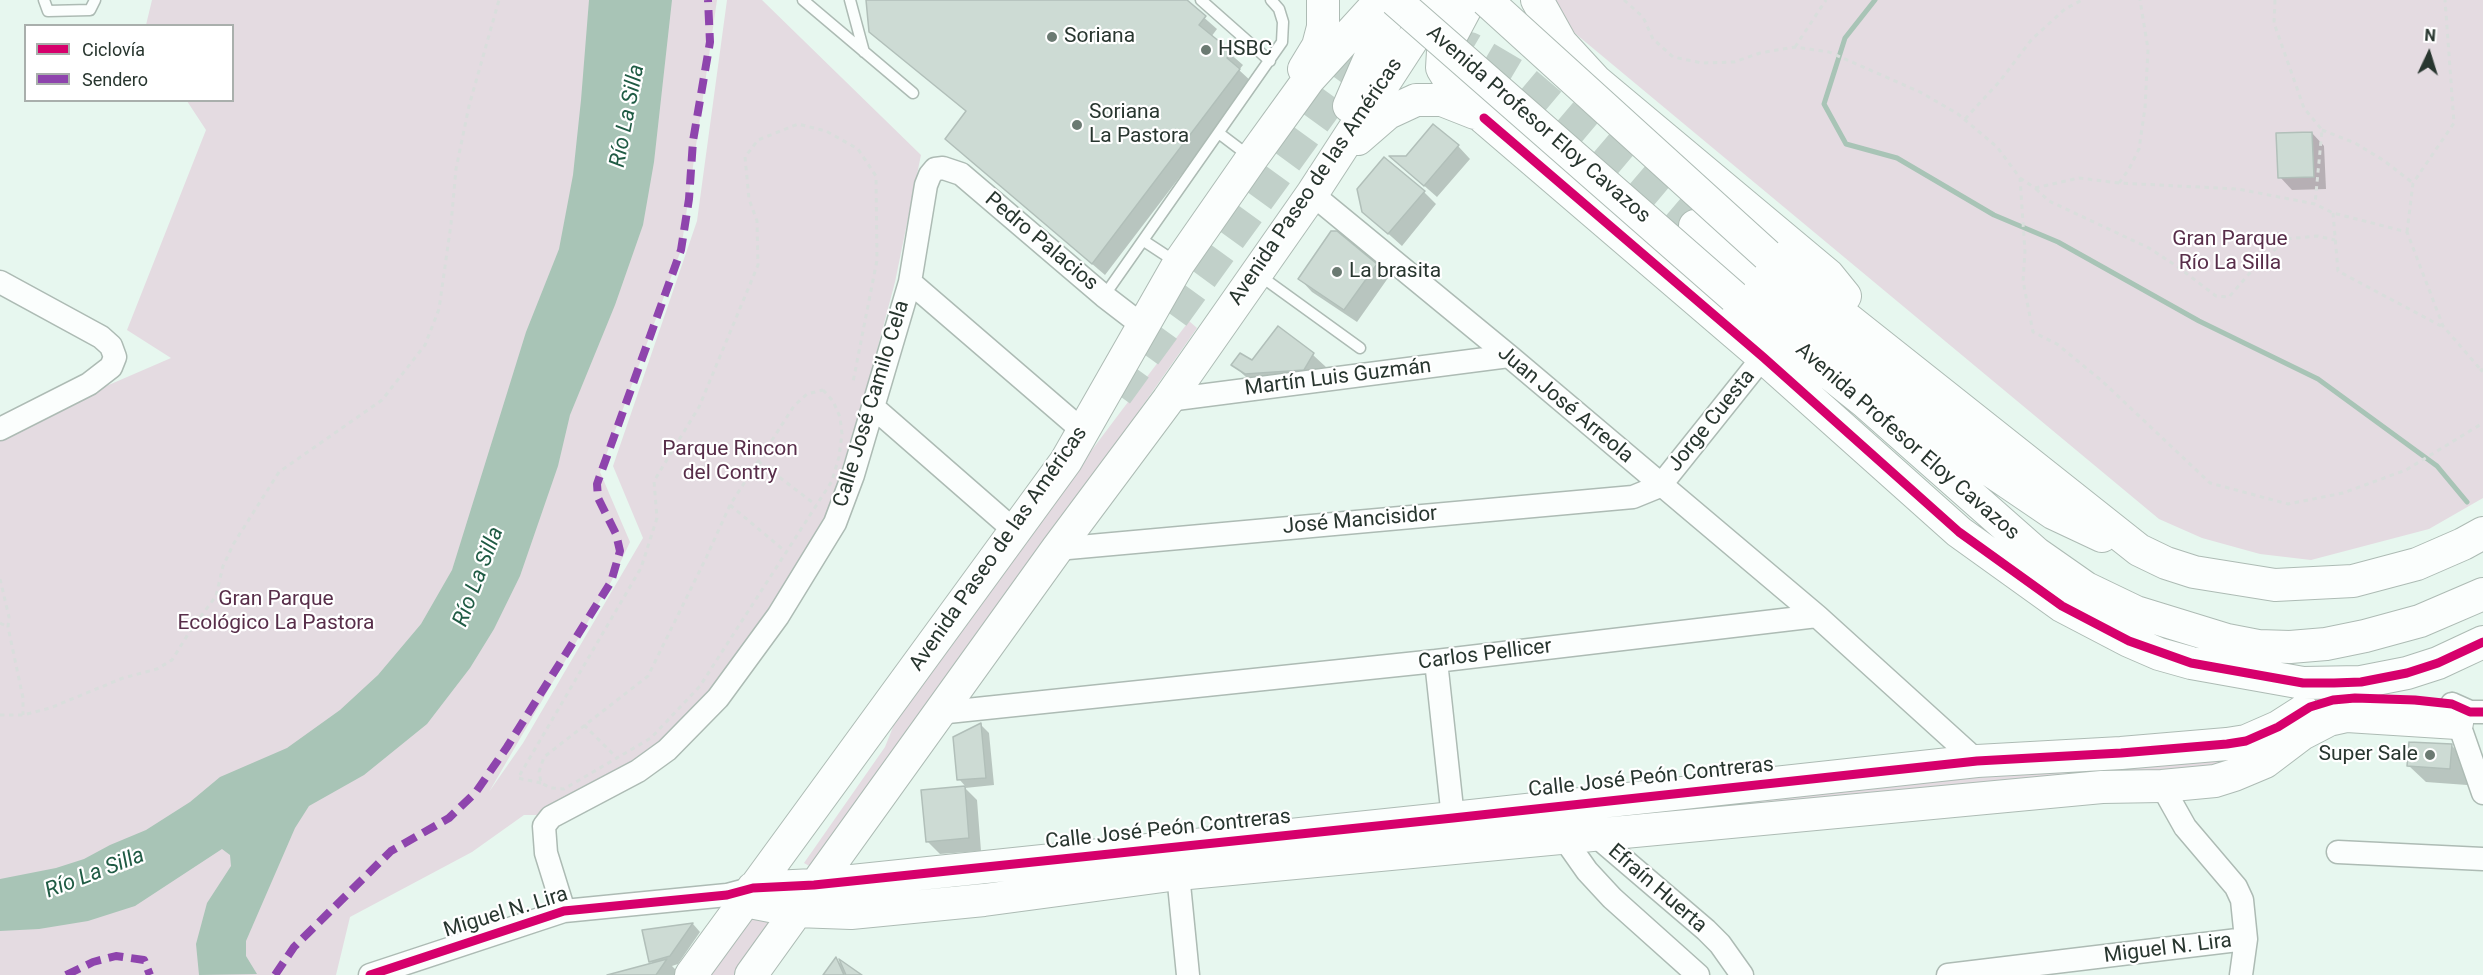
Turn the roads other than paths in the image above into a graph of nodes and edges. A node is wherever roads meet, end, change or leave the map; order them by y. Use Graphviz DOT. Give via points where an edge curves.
graph roads {
  1 [pos="44,0"];
  2 [pos="95,0"];
  3 [pos="803,0"];
  4 [pos="850,0"];
  5 [pos="1201,0"];
  6 [pos="1271,0"];
  7 [pos="1323,0"];
  8 [pos="1425,8"];
  9 [pos="1544,13"];
  10 [pos="864,53"];
  11 [pos="1270,61"];
  12 [pos="1309,79"];
  13 [pos="913,93"];
  14 [pos="1365,97"];
  15 [pos="1484,118"];
  16 [pos="1220,134"];
  17 [pos="1259,148"];
  18 [pos="935,170"];
  19 [pos="1318,184"];
  20 [pos="1695,226"];
  21 [pos="1144,241"];
  22 [pos="1179,263"];
  23 [pos="1254,276"];
  24 [pos="0,282"];
  25 [pos="910,282"];
  26 [pos="1104,296"];
  27 [pos="1143,326"];
  28 [pos="1360,348"];
  29 [pos="1889,350"];
  30 [pos="1509,356"];
  31 [pos="1763,357"];
  32 [pos="1168,400"];
  33 [pos="1865,402"];
  34 [pos="873,407"];
  35 [pos="0,429"];
  36 [pos="1083,431"];
  37 [pos="1660,486"];
  38 [pos="1015,531"];
  39 [pos="1959,532"];
  40 [pos="2483,533"];
  41 [pos="1057,549"];
  42 [pos="2139,550"];
  43 [pos="2483,594"];
  44 [pos="1817,616"];
  45 [pos="2483,642"];
  46 [pos="1436,661"];
  47 [pos="2265,676"];
  48 [pos="2411,686"];
  49 [pos="938,713"];
  50 [pos="2466,713"];
  51 [pos="2278,727"];
  52 [pos="2226,744"];
  53 [pos="1977,761"];
  54 [pos="2234,776"];
  55 [pos="2162,786"];
  56 [pos="2483,793"];
  57 [pos="1557,806"];
  58 [pos="1452,818"];
  59 [pos="1593,836"];
  60 [pos="1562,839"];
  61 [pos="2337,852"];
  62 [pos="2483,859"];
  63 [pos="1178,874"];
  64 [pos="814,885"];
  65 [pos="742,894"];
  66 [pos="564,911"];
  67 [pos="796,911"];
  68 [pos="2246,939"];
  69 [pos="370,975"];
  70 [pos="690,975"];
  71 [pos="750,975"];
  72 [pos="1188,975"];
  73 [pos="1698,975"];
  74 [pos="1742,975"];
  75 [pos="1948,975"];
  76 [pos="2241,975"];
  1 -- 2 [label="lane" via="48,11 90,10"];
  3 -- 10 [label="lane"];
  4 -- 10 [label="lane"];
  5 -- 11 [label="lane"];
  6 -- 11 [label="lane" via="1283,22 1282,42"];
  7 -- 17 [label="main road" via="1318,46"];
  8 -- 9 [label="main road" via="1484,6 1532,15"];
  8 -- 12 [label="main road, Avenida Paseo de las Américas"];
  8 -- 14 [label="main road, Avenida Paseo de las Américas"];
  8 -- 15 [label="main road" via="1443,51 1442,68"];
  8 -- 29 [label="main road, bridge" via="1767,255"];
  8 -- 33 [label="main road, Avenida Profesor Eloy Cavazos, bridge" via="1734,297"];
  9 -- 29 [label="main road" via="1561,44 1596,81 1828,275"];
  10 -- 13 [label="lane"];
  11 -- 16 [label="lane"];
  12 -- 14 [label="main road" via="1325,68 1339,70"];
  12 -- 17 [label="main road, Avenida Paseo de las Américas"];
  14 -- 19 [label="main road, Avenida Paseo de las Américas"];
  14 -- 23 [label="main road" via="1270,225 1253,261 1250,274"];
  15 -- 19 [label="main road" via="1442,100 1416,100 1377,121"];
  15 -- 31 [label="main road"];
  16 -- 17 [label="lane"];
  16 -- 21 [label="lane"];
  17 -- 22 [label="main road, Avenida Paseo de las Américas"];
  18 -- 25 [label="street, Calle José Camilo Cela" via="926,185"];
  18 -- 26 [label="street, Pedro Palacios" via="943,168 961,174"];
  19 -- 23 [label="main road, Avenida Paseo de las Américas"];
  19 -- 30 [label="street, Juan José Arreola"];
  20 -- 42 [label="main road" via="1975,460 2053,513"];
  21 -- 22 [label="lane"];
  21 -- 26 [label="lane"];
  22 -- 27 [label="main road, Avenida Paseo de las Américas"];
  23 -- 28 [label="lane"];
  23 -- 32 [label="main road, Avenida Paseo de las Américas"];
  24 -- 35 [label="street" via="101,337 111,346 115,357 111,367 89,384"];
  25 -- 34 [label="street, Calle José Camilo Cela"];
  25 -- 36 [label="street"];
  26 -- 27 [label="street, Pedro Palacios"];
  27 -- 36 [label="main road, Avenida Paseo de las Américas"];
  29 -- 42 [label="main road"];
  30 -- 32 [label="street, Martín Luis Guzmán"];
  30 -- 37 [label="street, Juan José Arreola"];
  31 -- 37 [label="street, Jorge Cuesta"];
  31 -- 39 [label="main road"];
  32 -- 41 [label="main road, Avenida Paseo de las Américas"];
  33 -- 39 [label="main road" via="1950,513"];
  33 -- 43 [label="main road, Avenida Profesor Eloy Cavazos" via="2036,553 2086,588 2136,612 2192,630 2258,646 2326,644 2420,621"];
  34 -- 38 [label="street"];
  34 -- 66 [label="street, Calle José Camilo Cela" via="835,523 778,616 718,698 667,750 638,771 551,818 544,826 546,853"];
  36 -- 38 [label="main road, Avenida Paseo de las Américas"];
  37 -- 41 [label="street, José Mancisidor" via="1633,497"];
  37 -- 44 [label="street, Juan José Arreola"];
  38 -- 65 [label="main road, Avenida Paseo de las Américas"];
  39 -- 47 [label="main road" via="2062,606 2129,641 2191,663"];
  40 -- 42 [label="main road" via="2388,573 2314,585 2275,585 2194,572"];
  41 -- 49 [label="main road, Avenida Paseo de las Américas"];
  44 -- 46 [label="street, Carlos Pellicer"];
  44 -- 53 [label="street"];
  45 -- 48 [label="main road" via="2438,663"];
  46 -- 49 [label="street, Carlos Pellicer"];
  46 -- 58 [label="street"];
  47 -- 48 [label="main road" via="2303,683"];
  47 -- 51 [label="main road" via="2282,700 2283,716"];
  48 -- 50 [label="main road, Calle José Peón Contreras"];
  48 -- 51 [label="main road, Calle José Peón Contreras" via="2310,707"];
  49 -- 64 [label="main road, Avenida Paseo de las Américas"];
  50 -- 54 [label="main road" via="2347,716 2329,720 2302,734 2265,762"];
  50 -- 56 [label="street"];
  51 -- 52 [label="main road, Calle José Peón Contreras" via="2247,741"];
  52 -- 53 [label="main road, Calle José Peón Contreras"];
  52 -- 54 [label="main road"];
  53 -- 57 [label="main road, Calle José Peón Contreras"];
  54 -- 55 [label="main road"];
  55 -- 59 [label="main road" via="2102,787"];
  55 -- 68 [label="street" via="2185,827 2236,887 2242,900"];
  57 -- 58 [label="main road, Calle José Peón Contreras"];
  57 -- 59 [label="street, Efraín Huerta"];
  57 -- 60 [label="street, Efraín Huerta"];
  58 -- 64 [label="main road, Calle José Peón Contreras"];
  59 -- 60 [label="main road"];
  59 -- 74 [label="street, Efraín Huerta" via="1706,930"];
  60 -- 63 [label="main road"];
  60 -- 73 [label="street, Efraín Huerta" via="1612,898"];
  61 -- 62 [label="street"];
  63 -- 67 [label="main road" via="851,913"];
  63 -- 72 [label="street"];
  64 -- 65 [label="main road, Calle José Peón Contreras"];
  64 -- 67 [label="main road, Avenida Paseo de las Américas"];
  65 -- 66 [label="street, Miguel N. Lira"];
  65 -- 67 [label="main road"];
  65 -- 70 [label="main road, Avenida Paseo de las Américas"];
  66 -- 69 [label="street, Miguel N. Lira"];
  67 -- 71 [label="main road, Avenida Paseo de las Américas"];
  68 -- 75 [label="street, Miguel N. Lira"];
  68 -- 76 [label="street"];
}
